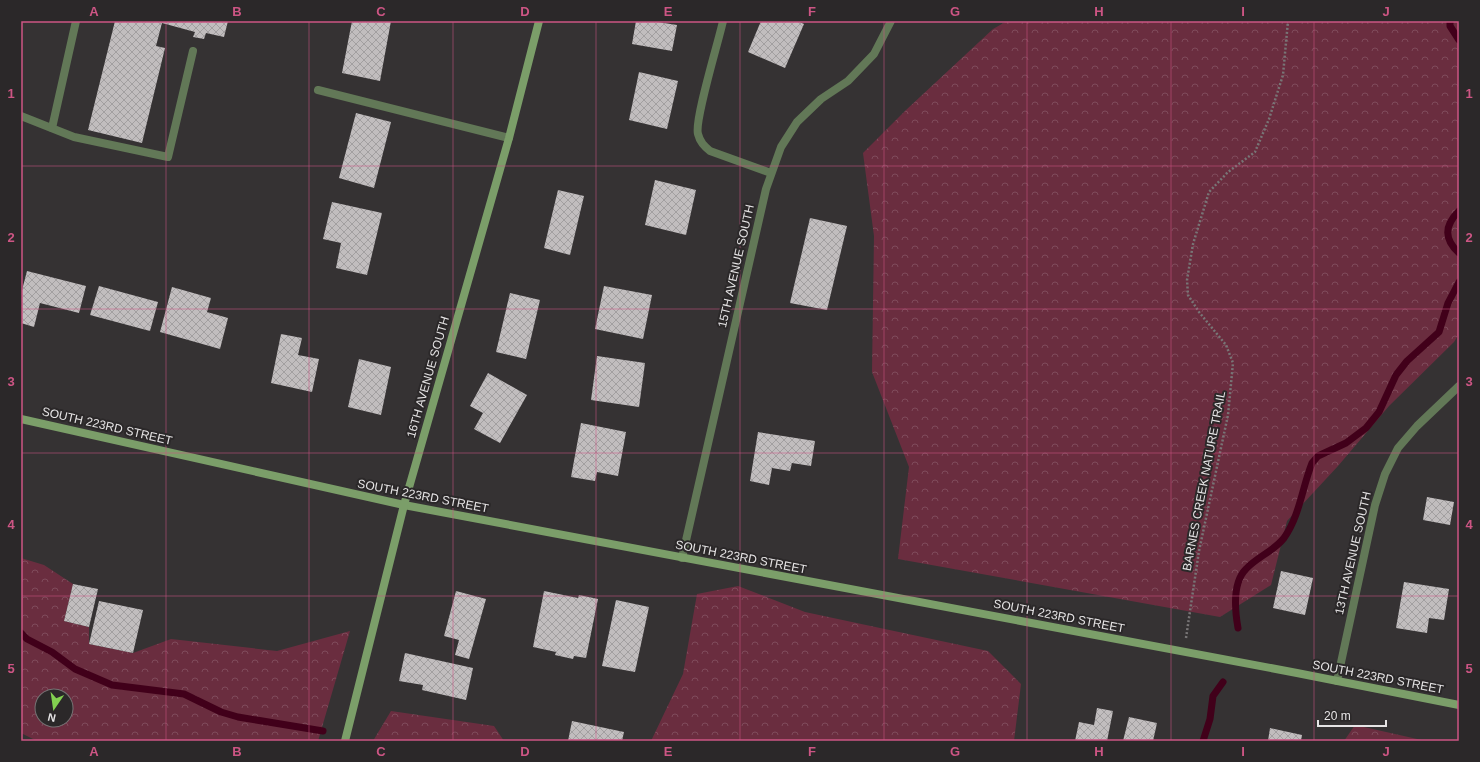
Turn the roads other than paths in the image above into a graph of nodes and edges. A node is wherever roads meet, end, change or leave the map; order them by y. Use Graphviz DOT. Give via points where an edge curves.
graph roads {
  1 [pos="76,21"];
  2 [pos="539,21"];
  3 [pos="723,21"];
  4 [pos="891,21"];
  5 [pos="193,51"];
  6 [pos="318,90"];
  7 [pos="21,116"];
  8 [pos="52,128"];
  9 [pos="508,138"];
  10 [pos="771,173"];
  11 [pos="1459,386"];
  12 [pos="21,419"];
  13 [pos="404,505"];
  14 [pos="682,558"];
  15 [pos="1338,681"];
  16 [pos="1459,705"];
  17 [pos="345,741"];
  1 -- 8 [label="street"];
  2 -- 9 [label="street, 16TH AVENUE SOUTH"];
  3 -- 10 [label="street" via="697,133 702,145 710,150"];
  4 -- 10 [label="street, 15TH AVENUE SOUTH" via="874,54 848,81 821,99 797,122 781,147"];
  5 -- 8 [label="street" via="168,157 74,136"];
  6 -- 9 [label="street"];
  7 -- 8 [label="street"];
  9 -- 13 [label="street, 16TH AVENUE SOUTH"];
  10 -- 14 [label="street, 15TH AVENUE SOUTH"];
  11 -- 15 [label="street, 13TH AVENUE SOUTH" via="1407,437 1398,448 1386,474 1375,506"];
  12 -- 13 [label="street, SOUTH 223RD STREET"];
  13 -- 14 [label="street, SOUTH 223RD STREET"];
  13 -- 17 [label="street, 16TH AVENUE SOUTH"];
  14 -- 15 [label="street, SOUTH 223RD STREET"];
  15 -- 16 [label="street, SOUTH 223RD STREET"];
}
